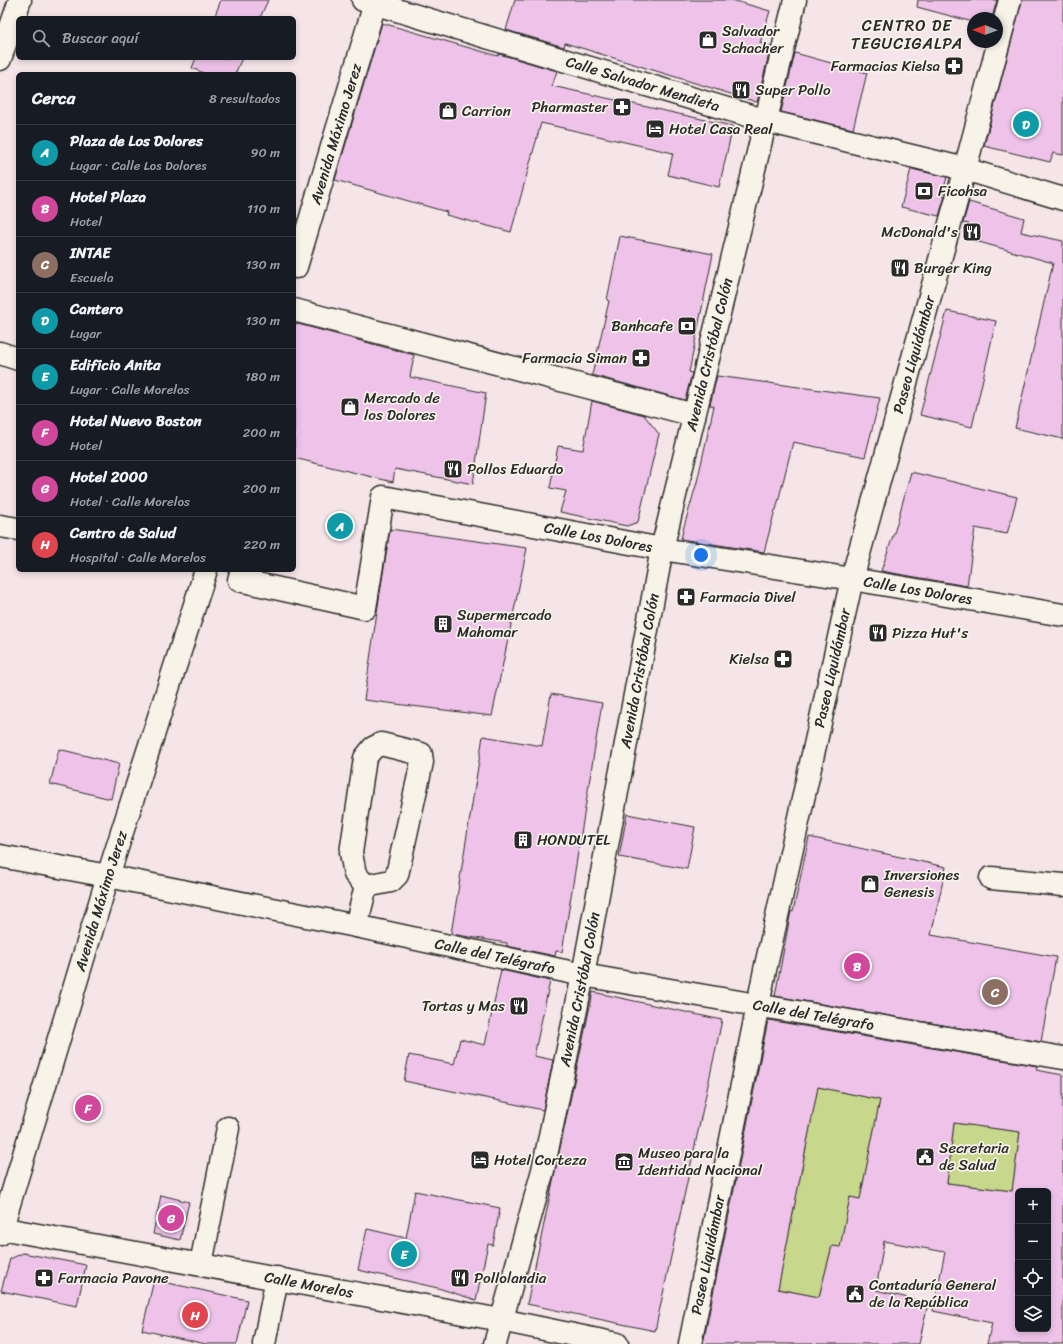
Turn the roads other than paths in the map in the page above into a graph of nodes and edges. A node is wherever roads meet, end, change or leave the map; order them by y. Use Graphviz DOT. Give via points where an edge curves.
graph roads {
  1 [pos="20,0"];
  2 [pos="795,0"];
  3 [pos="1010,0"];
  4 [pos="371,1"];
  5 [pos="0,60"];
  6 [pos="767,120"];
  7 [pos="965,169"];
  8 [pos="1063,199"];
  9 [pos="296,267"];
  10 [pos="296,311"];
  11 [pos="0,353"];
  12 [pos="16,358"];
  13 [pos="694,415"];
  14 [pos="0,526"];
  15 [pos="16,530"];
  16 [pos="662,549"];
  17 [pos="205,572"];
  18 [pos="241,572"];
  19 [pos="852,579"];
  20 [pos="1063,616"];
  21 [pos="0,856"];
  22 [pos="108,876"];
  23 [pos="991,878"];
  24 [pos="1063,885"];
  25 [pos="366,886"];
  26 [pos="356,926"];
  27 [pos="583,975"];
  28 [pos="758,1006"];
  29 [pos="1063,1058"];
  30 [pos="228,1128"];
  31 [pos="1,1230"];
  32 [pos="201,1264"];
  33 [pos="277,1278"];
  34 [pos="501,1320"];
  35 [pos="264,1344"];
  36 [pos="495,1344"];
  37 [pos="617,1344"];
  38 [pos="690,1344"];
  1 -- 5 [label="street"];
  2 -- 6 [label="street, Avenida Cristóbal Colón"];
  3 -- 7 [label="street, Paseo Liquidámbar"];
  4 -- 6 [label="street, Calle Salvador Mendieta"];
  4 -- 9 [label="street, Avenida Máximo Jerez"];
  6 -- 7 [label="street, Calle Salvador Mendieta"];
  6 -- 13 [label="street, Avenida Cristóbal Colón"];
  7 -- 8 [label="street, Calle Salvador Mendieta"];
  7 -- 19 [label="street, Paseo Liquidámbar"];
  10 -- 13 [label="street"];
  11 -- 12 [label="street"];
  13 -- 16 [label="street, Avenida Cristóbal Colón"];
  14 -- 15 [label="street"];
  16 -- 18 [label="street, Calle Los Dolores" via="383,497 365,608 239,580"];
  16 -- 19 [label="street, Calle Los Dolores"];
  16 -- 27 [label="street, Avenida Cristóbal Colón"];
  17 -- 22 [label="street, Avenida Máximo Jerez"];
  19 -- 20 [label="street, Calle Los Dolores"];
  19 -- 28 [label="street, Paseo Liquidámbar"];
  21 -- 22 [label="street, Calle del Telégrafo"];
  22 -- 26 [label="street, Calle del Telégrafo"];
  22 -- 31 [label="street, Avenida Máximo Jerez"];
  23 -- 24 [label="street"];
  25 -- 25 [label="street" via="355,874 351,853 365,758 372,748 381,744 421,754 422,762 397,875 391,881"];
  25 -- 26 [label="street"];
  26 -- 27 [label="street, Calle del Telégrafo"];
  27 -- 28 [label="street, Calle del Telégrafo"];
  27 -- 34 [label="street, Avenida Cristóbal Colón" via="543,1170"];
  28 -- 29 [label="street, Calle del Telégrafo"];
  28 -- 38 [label="street, Paseo Liquidámbar"];
  30 -- 32 [label="street"];
  31 -- 32 [label="street, Calle Morelos"];
  32 -- 33 [label="street, Calle Morelos"];
  33 -- 34 [label="street, Calle Morelos"];
  33 -- 35 [label="street"];
  34 -- 36 [label="street, Avenida Cristóbal Colón"];
  34 -- 37 [label="street, Calle Morelos"];
}
